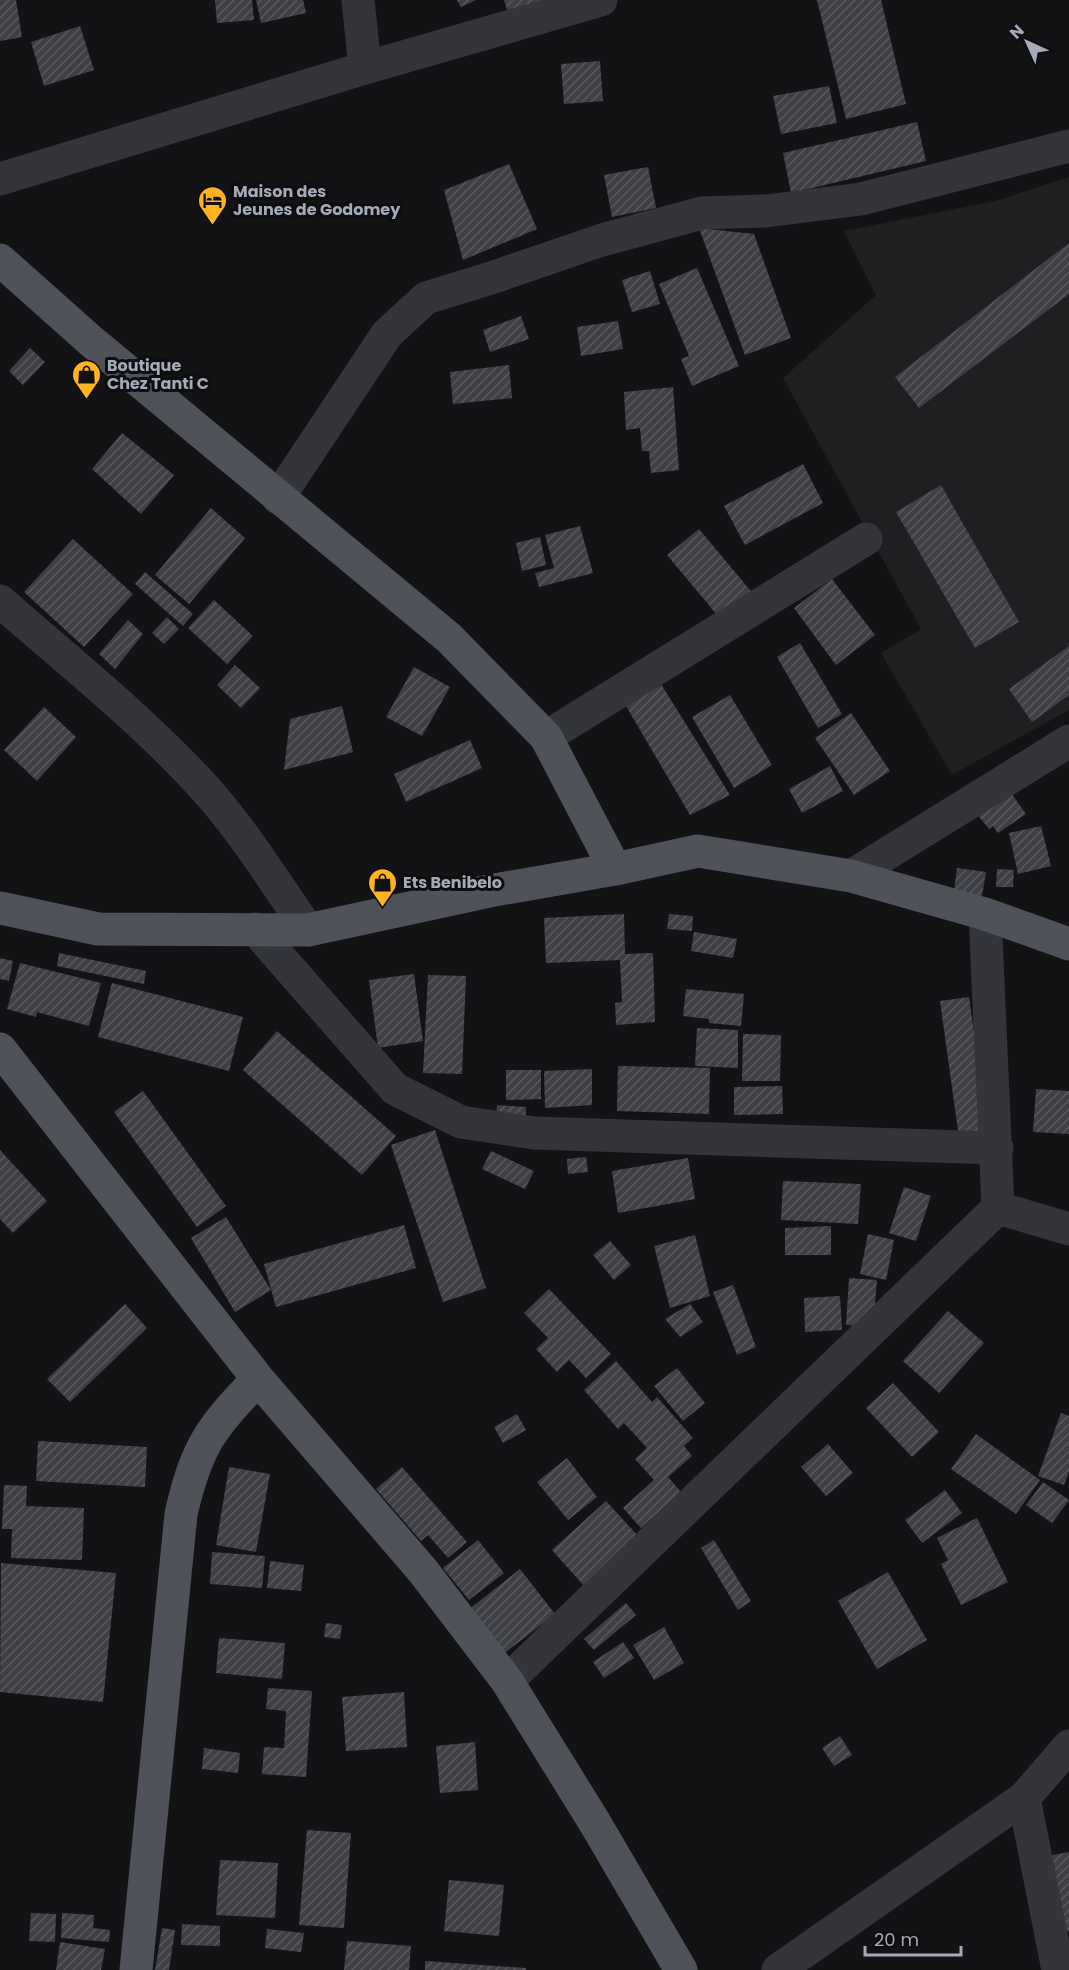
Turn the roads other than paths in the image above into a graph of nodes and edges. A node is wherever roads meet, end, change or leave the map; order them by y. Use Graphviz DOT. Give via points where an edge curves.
graph roads {
  1 [pos="358,0"];
  2 [pos="601,0"];
  3 [pos="365,68"];
  4 [pos="1069,146"];
  5 [pos="0,179"];
  6 [pos="0,260"];
  7 [pos="278,498"];
  8 [pos="866,540"];
  9 [pos="0,601"];
  10 [pos="546,737"];
  11 [pos="1069,741"];
  12 [pos="615,869"];
  13 [pos="851,876"];
  14 [pos="0,908"];
  15 [pos="985,915"];
  16 [pos="255,929"];
  17 [pos="308,930"];
  18 [pos="1069,944"];
  19 [pos="0,1049"];
  20 [pos="997,1148"];
  21 [pos="998,1208"];
  22 [pos="1069,1229"];
  23 [pos="258,1379"];
  24 [pos="507,1681"];
  25 [pos="1069,1746"];
  26 [pos="1024,1798"];
  27 [pos="136,1970"];
  28 [pos="681,1970"];
  29 [pos="778,1970"];
  30 [pos="1058,1970"];
  1 -- 3 [label="street"];
  2 -- 3 [label="street"];
  3 -- 5 [label="street"];
  4 -- 7 [label="street" via="861,199 766,212 702,213 602,240 426,298 387,334"];
  6 -- 7 [label="main road"];
  7 -- 10 [label="main road" via="449,638"];
  8 -- 10 [label="street"];
  9 -- 17 [label="street" via="201,783"];
  10 -- 12 [label="main road"];
  11 -- 13 [label="street"];
  12 -- 13 [label="main road" via="698,851"];
  12 -- 17 [label="main road"];
  13 -- 15 [label="main road"];
  14 -- 16 [label="main road" via="98,928"];
  15 -- 18 [label="main road"];
  15 -- 20 [label="street"];
  16 -- 17 [label="main road"];
  16 -- 20 [label="street" via="395,1089 461,1122 534,1133"];
  19 -- 23 [label="main road"];
  20 -- 21 [label="street"];
  21 -- 22 [label="street"];
  21 -- 24 [label="street"];
  23 -- 24 [label="main road" via="423,1571"];
  23 -- 27 [label="main road" via="206,1439 189,1479 181,1514"];
  24 -- 28 [label="main road"];
  25 -- 26 [label="street"];
  26 -- 29 [label="street"];
  26 -- 30 [label="street"];
}
